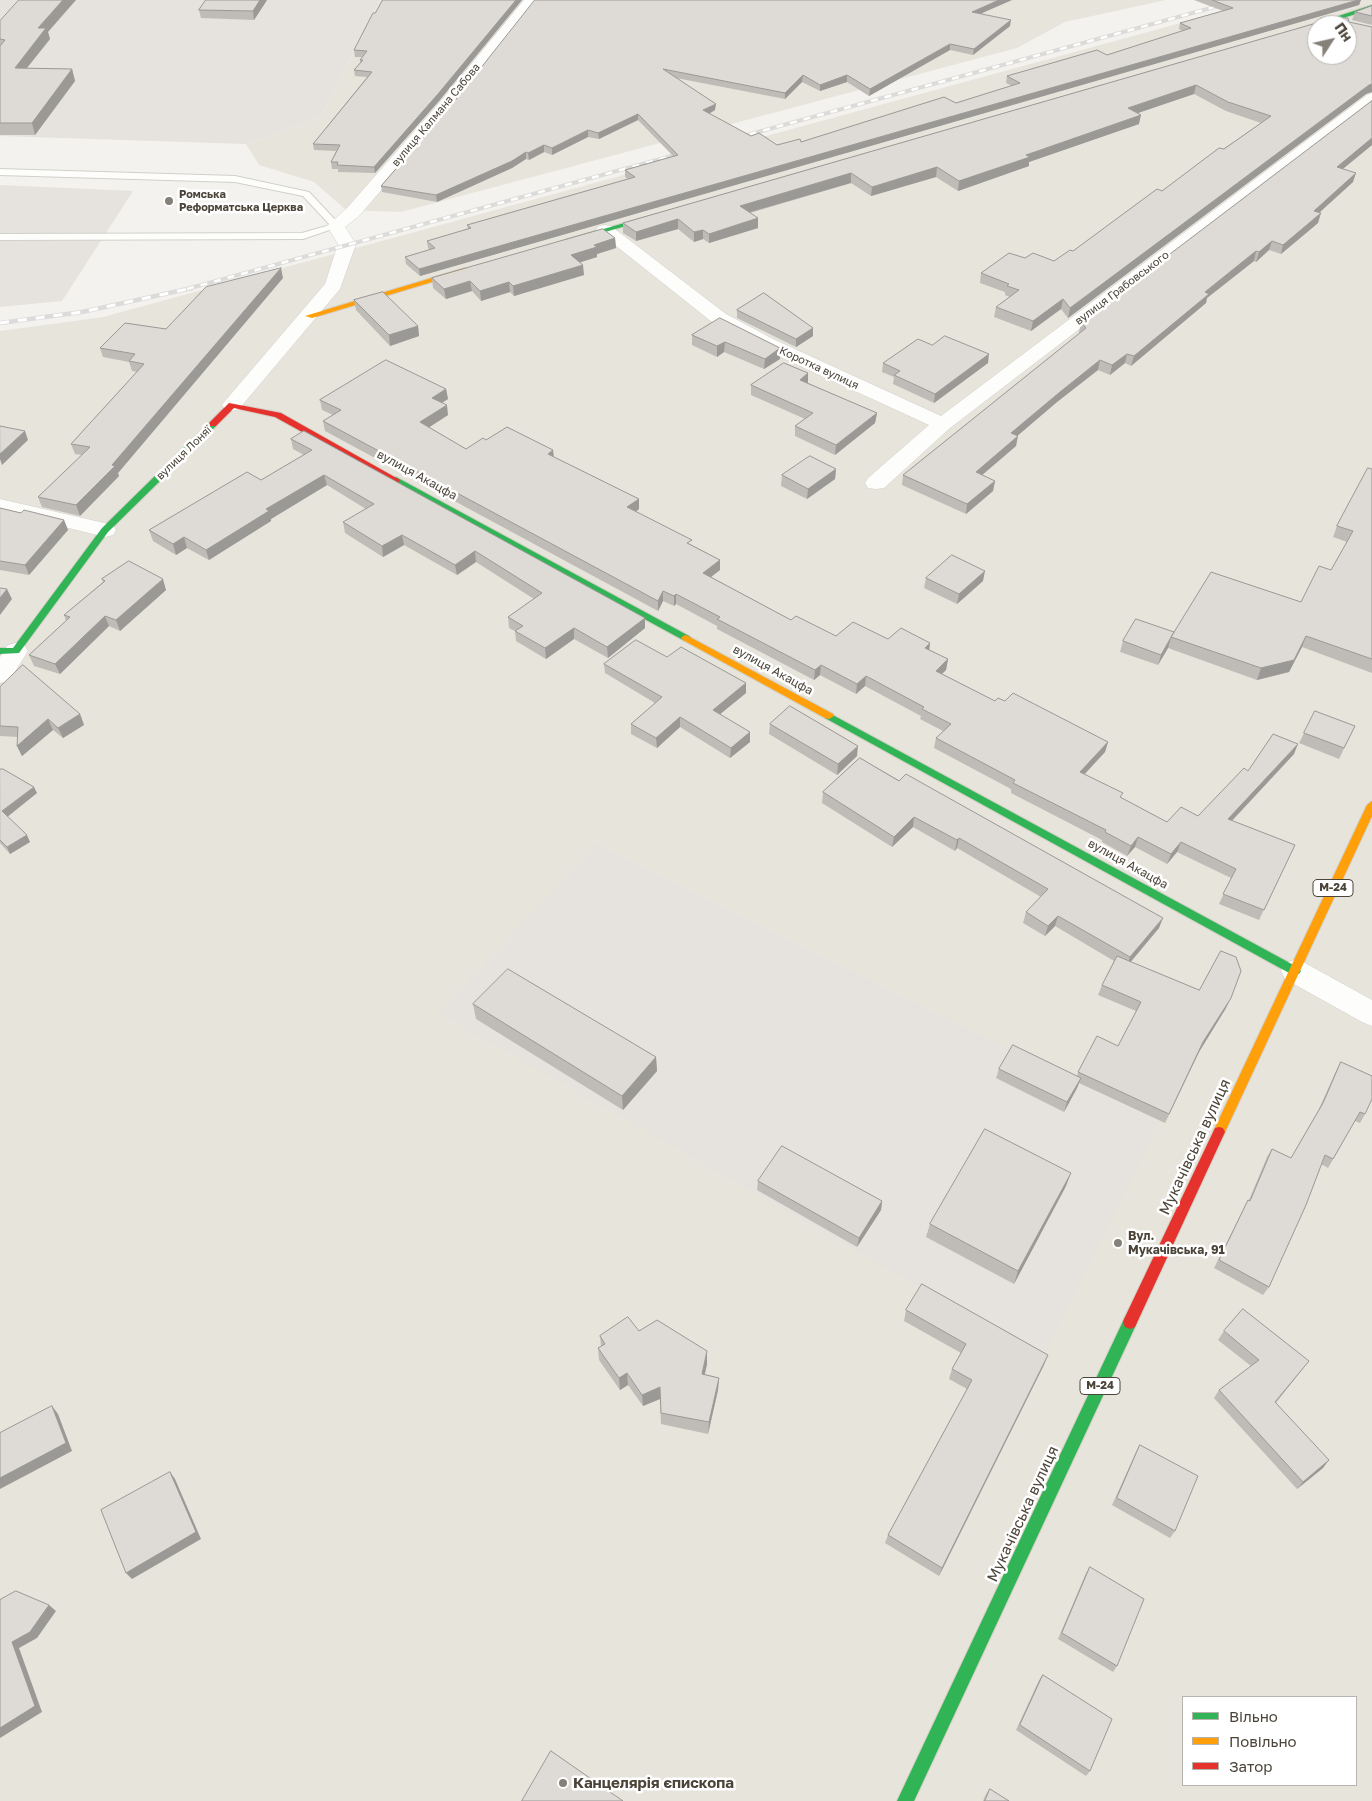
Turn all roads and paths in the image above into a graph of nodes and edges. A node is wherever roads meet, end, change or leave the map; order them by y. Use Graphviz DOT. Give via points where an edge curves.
graph roads {
  1 [pos="531,0"];
  2 [pos="1372,7"];
  3 [pos="1348,15"];
  4 [pos="1307,28"];
  5 [pos="1292,32"];
  6 [pos="1372,98"];
  7 [pos="0,172"];
  8 [pos="672,210"];
  9 [pos="336,226"];
  10 [pos="605,230"];
  11 [pos="0,237"];
  12 [pos="558,244"];
  13 [pos="481,266"];
  14 [pos="309,316"];
  15 [pos="232,405"];
  16 [pos="943,424"];
  17 [pos="876,483"];
  18 [pos="0,505"];
  19 [pos="105,530"];
  20 [pos="8,651"];
  21 [pos="0,674"];
  22 [pos="1372,805"];
  23 [pos="1295,971"];
  24 [pos="1372,1014"];
  25 [pos="906,1801"];
  1 -- 9 [label="street, вулиця Калмана Сабова" via="446,105 353,212"];
  2 -- 3 [label="main road"];
  4 -- 5 [label="main road"];
  6 -- 16 [label="street, вулиця Грабовського"];
  7 -- 9 [label="lane" via="235,179 306,194"];
  8 -- 10 [label="main road"];
  9 -- 11 [label="lane" via="303,236"];
  9 -- 14 [label="street, вулиця Лоняї" via="347,244 334,285"];
  10 -- 12 [label="main road"];
  10 -- 16 [label="street, Коротка вулиця" via="719,318"];
  13 -- 14 [label="main road"];
  14 -- 15 [label="street, вулиця Лоняї"];
  15 -- 19 [label="main road, вулиця Лоняї"];
  15 -- 23 [label="main road, вулиця Акацфа" via="278,415"];
  16 -- 17 [label="street, вулиця Грабовського"];
  18 -- 19 [label="street"];
  19 -- 20 [label="main road, вулиця Лоняї"];
  20 -- 21 [label="street, вулиця Лоняї"];
  22 -- 23 [label="main road, Мукачівська вулиця / М-24"];
  23 -- 24 [label="street"];
  23 -- 25 [label="main road, Мукачівська вулиця / М-24"];
}
